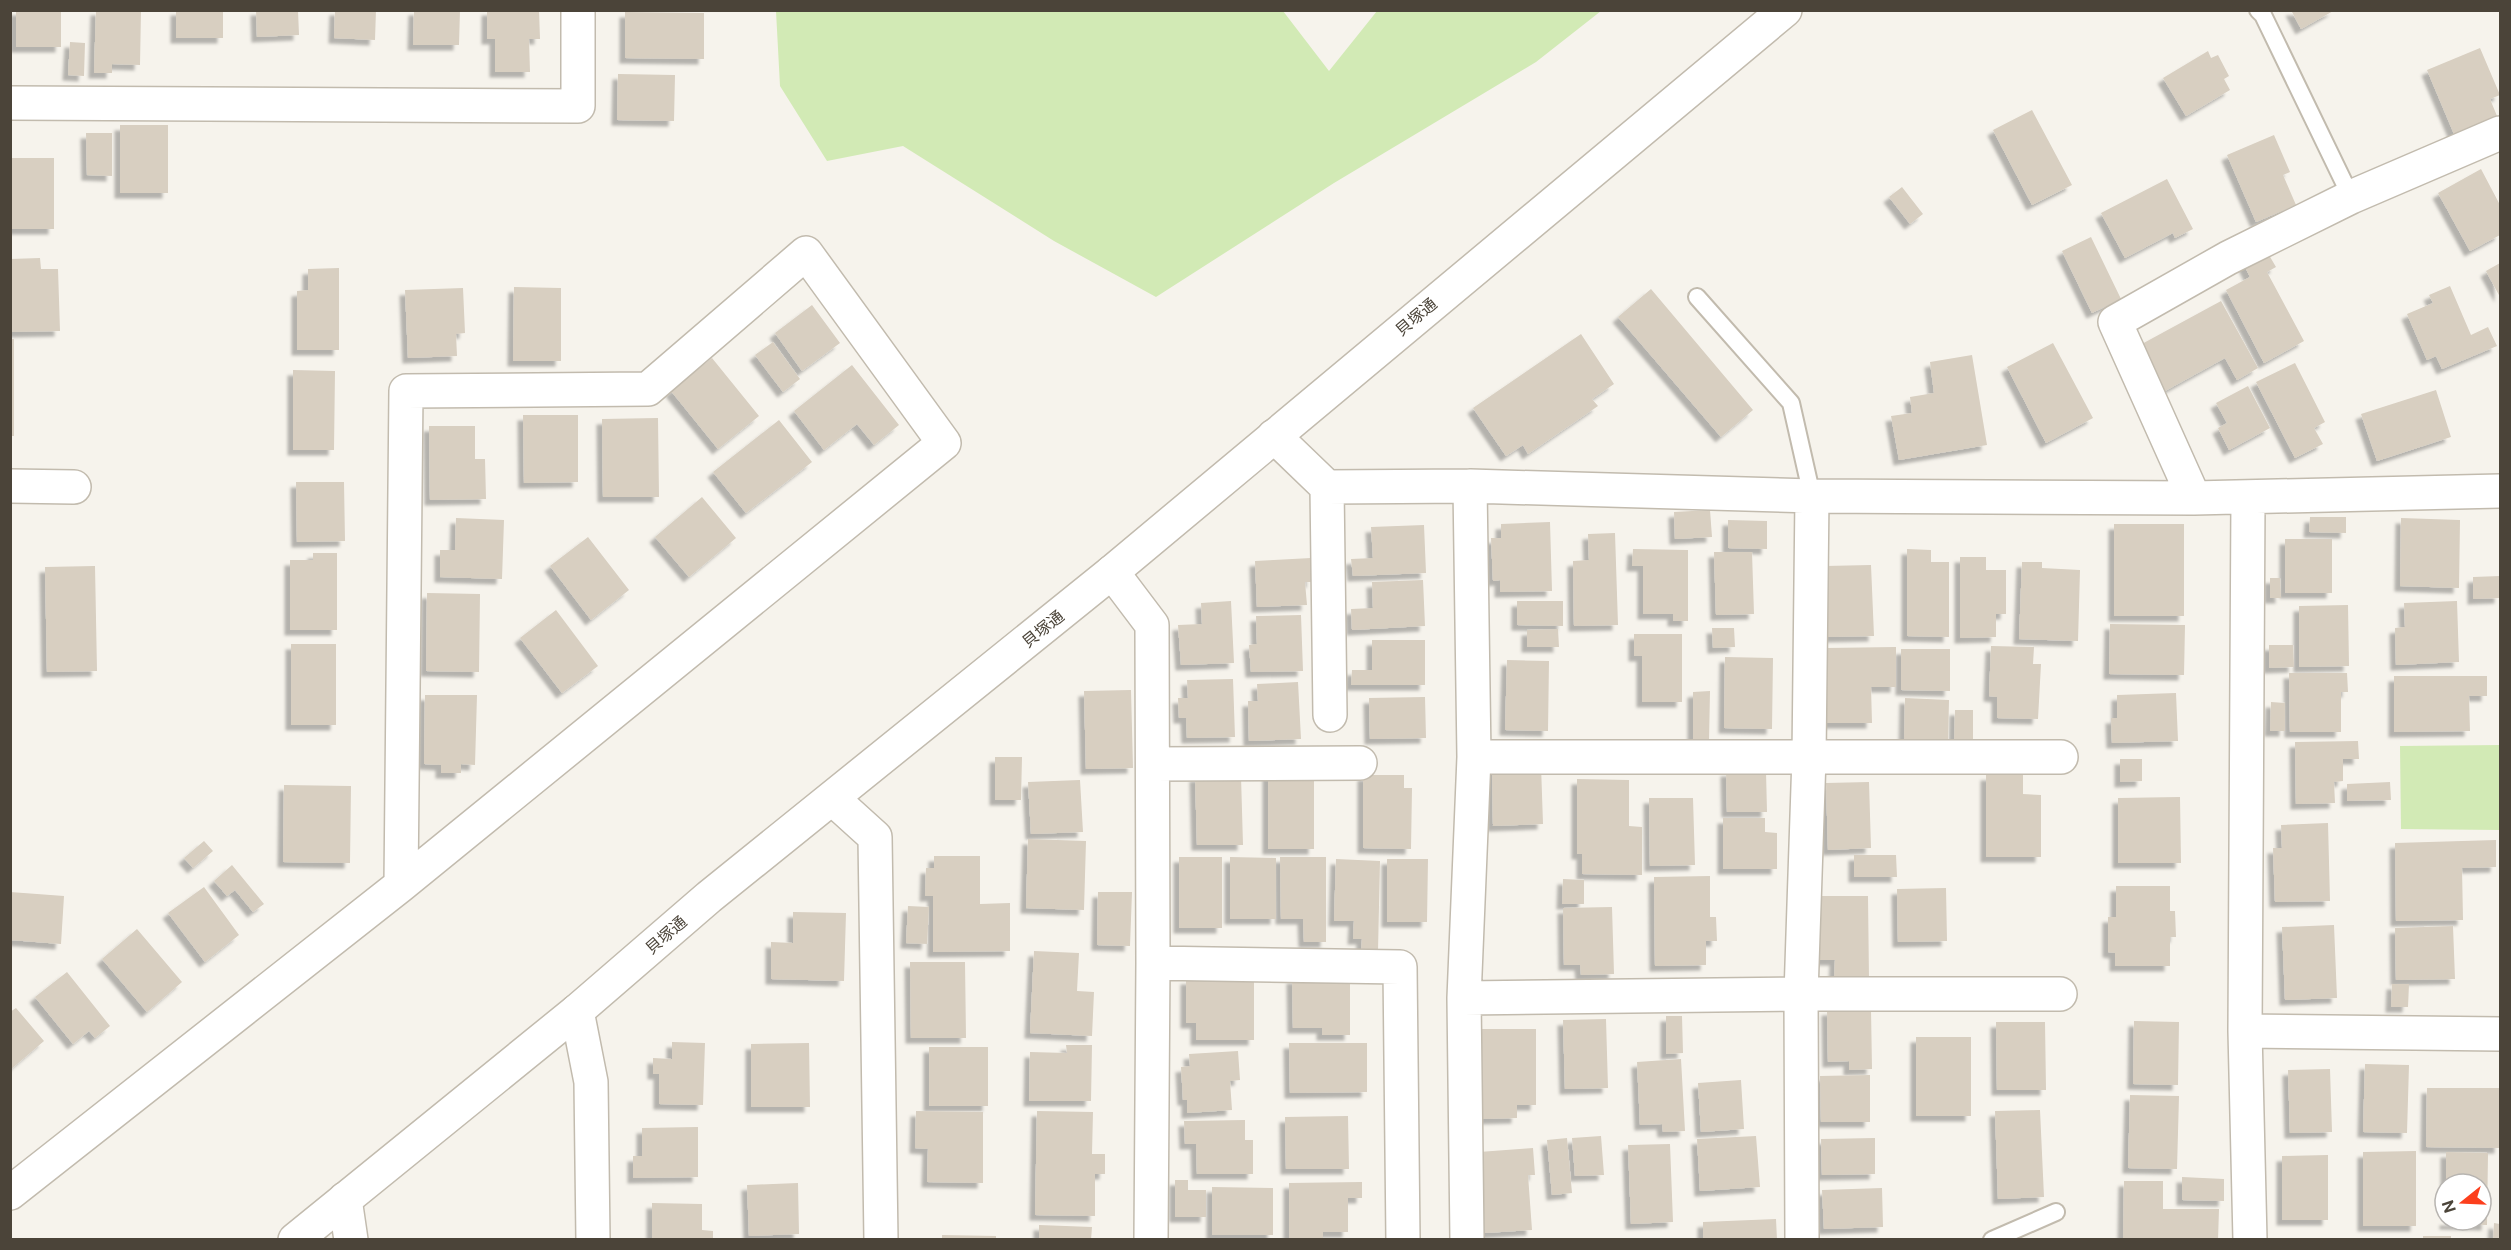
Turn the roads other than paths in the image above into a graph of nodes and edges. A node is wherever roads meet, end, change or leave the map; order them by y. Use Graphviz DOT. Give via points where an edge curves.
graph roads {
  1 [pos="578,10"];
  2 [pos="1785,10"];
  3 [pos="2258,10"];
  4 [pos="10,103"];
  5 [pos="2500,133"];
  6 [pos="2351,197"];
  7 [pos="1697,297"];
  8 [pos="1274,436"];
  9 [pos="10,486"];
  10 [pos="1470,486"];
  11 [pos="74,487"];
  12 [pos="1327,487"];
  13 [pos="2500,491"];
  14 [pos="1812,496"];
  15 [pos="2194,498"];
  16 [pos="2248,499"];
  17 [pos="1112,572"];
  18 [pos="1330,715"];
  19 [pos="1474,756"];
  20 [pos="1809,757"];
  21 [pos="2061,757"];
  22 [pos="1360,763"];
  23 [pos="1153,764"];
  24 [pos="833,799"];
  25 [pos="401,885"];
  26 [pos="1153,963"];
  27 [pos="1801,993"];
  28 [pos="2060,994"];
  29 [pos="1464,998"];
  30 [pos="577,1011"];
  31 [pos="2245,1032"];
  32 [pos="2500,1034"];
  33 [pos="10,1193"];
  34 [pos="345,1199"];
  35 [pos="2056,1212"];
  36 [pos="295,1239"];
  37 [pos="351,1239"];
  38 [pos="593,1239"];
  39 [pos="881,1239"];
  40 [pos="1151,1239"];
  41 [pos="1403,1239"];
  42 [pos="1467,1239"];
  43 [pos="1802,1239"];
  44 [pos="1992,1239"];
  45 [pos="2250,1239"];
  1 -- 4 [label="street" via="578,106"];
  2 -- 8 [label="street, 貝塚通"];
  3 -- 6 [label="lane"];
  5 -- 6 [label="street"];
  6 -- 15 [label="street" via="2228,258 2115,322"];
  7 -- 14 [label="lane" via="1791,403"];
  8 -- 12 [label="street"];
  8 -- 17 [label="street, 貝塚通"];
  9 -- 11 [label="street"];
  10 -- 12 [label="street"];
  10 -- 14 [label="street"];
  10 -- 19 [label="street"];
  12 -- 18 [label="street"];
  13 -- 16 [label="street"];
  14 -- 15 [label="street"];
  14 -- 20 [label="street"];
  15 -- 16 [label="street"];
  16 -- 31 [label="street"];
  17 -- 23 [label="street" via="1152,625"];
  17 -- 24 [label="street, 貝塚通"];
  19 -- 20 [label="street"];
  19 -- 29 [label="street"];
  20 -- 21 [label="street"];
  20 -- 27 [label="street"];
  22 -- 23 [label="street"];
  23 -- 26 [label="street"];
  24 -- 30 [label="street, 貝塚通" via="709,897"];
  24 -- 39 [label="street" via="875,837"];
  25 -- 25 [label="street" via="406,391 648,389 806,253 944,443"];
  25 -- 33 [label="street"];
  26 -- 40 [label="street"];
  26 -- 41 [label="street" via="1400,967"];
  27 -- 28 [label="street"];
  27 -- 29 [label="street"];
  27 -- 43 [label="street"];
  29 -- 42 [label="street"];
  30 -- 34 [label="street, 貝塚通"];
  30 -- 38 [label="street" via="591,1082"];
  31 -- 32 [label="street"];
  31 -- 45 [label="street"];
  34 -- 36 [label="street, 貝塚通"];
  34 -- 37 [label="street"];
  35 -- 44 [label="lane"];
}
